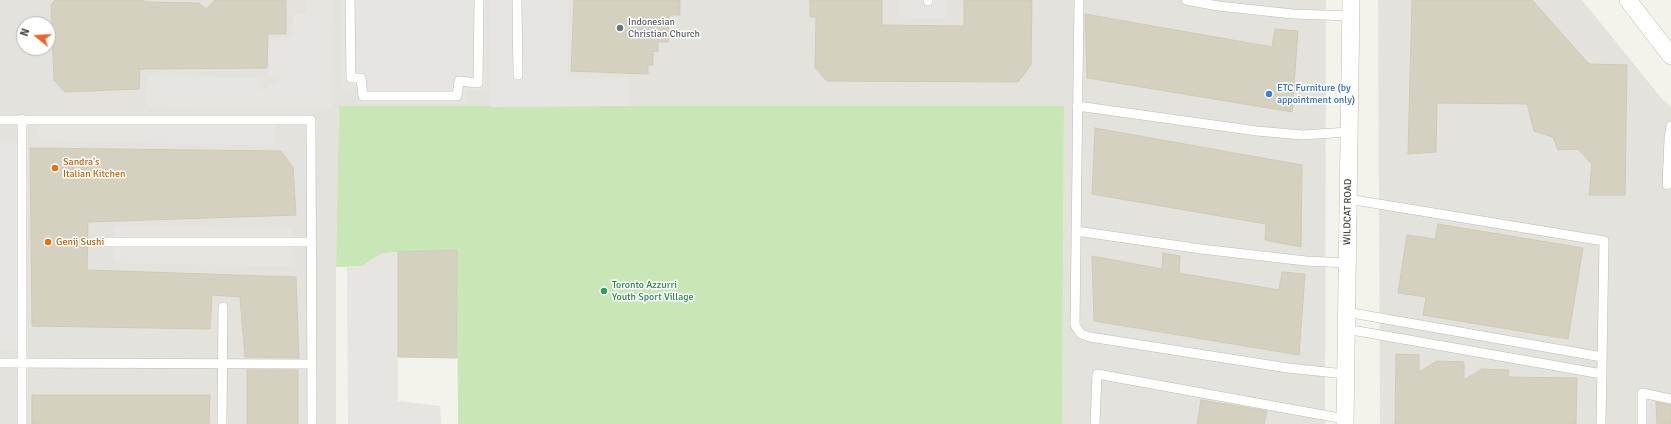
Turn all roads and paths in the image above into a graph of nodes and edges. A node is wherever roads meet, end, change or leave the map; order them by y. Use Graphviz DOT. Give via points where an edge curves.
graph roads {
  1 [pos="350,0"];
  2 [pos="478,0"];
  3 [pos="517,0"];
  4 [pos="1079,0"];
  5 [pos="1186,0"];
  6 [pos="1635,3"];
  7 [pos="1351,8"];
  8 [pos="1671,56"];
  9 [pos="518,75"];
  10 [pos="1078,106"];
  11 [pos="22,119"];
  12 [pos="0,120"];
  13 [pos="1671,126"];
  14 [pos="1349,132"];
  15 [pos="1666,185"];
  16 [pos="1348,199"];
  17 [pos="1076,231"];
  18 [pos="108,242"];
  19 [pos="311,242"];
  20 [pos="1347,263"];
  21 [pos="223,307"];
  22 [pos="1346,312"];
  23 [pos="1346,329"];
  24 [pos="1602,357"];
  25 [pos="0,363"];
  26 [pos="22,364"];
  27 [pos="223,364"];
  28 [pos="312,364"];
  29 [pos="1345,374"];
  30 [pos="1602,374"];
  31 [pos="1671,399"];
  32 [pos="1345,422"];
  33 [pos="222,423"];
  34 [pos="22,424"];
  35 [pos="312,424"];
  36 [pos="1095,424"];
  37 [pos="1601,424"];
  38 [pos="1642,424"];
  1 -- 2 [label="lane" via="351,78 361,78 363,96 457,96 459,81 478,83"];
  3 -- 9 [label="lane"];
  4 -- 10 [label="lane"];
  5 -- 7 [label="lane" via="1293,14"];
  6 -- 8 [label="street"];
  7 -- 14 [label="street, WILDCAT ROAD"];
  10 -- 14 [label="lane" via="1257,131 1302,135"];
  10 -- 17 [label="lane"];
  11 -- 12 [label="lane"];
  11 -- 19 [label="lane" via="311,120"];
  11 -- 26 [label="lane"];
  13 -- 15 [label="lane"];
  14 -- 16 [label="street, WILDCAT ROAD"];
  16 -- 20 [label="street, WILDCAT ROAD"];
  16 -- 24 [label="lane" via="1604,241"];
  17 -- 20 [label="lane" via="1208,250"];
  17 -- 29 [label="lane" via="1075,325 1081,334 1194,354"];
  18 -- 19 [label="lane"];
  19 -- 28 [label="lane"];
  20 -- 22 [label="street, WILDCAT ROAD"];
  21 -- 27 [label="lane"];
  22 -- 23 [label="street, WILDCAT ROAD"];
  22 -- 24 [label="lane"];
  23 -- 29 [label="street, WILDCAT ROAD"];
  23 -- 30 [label="lane"];
  24 -- 30 [label="lane"];
  25 -- 26 [label="lane"];
  26 -- 27 [label="lane"];
  26 -- 34 [label="lane"];
  27 -- 28 [label="lane"];
  27 -- 33 [label="lane"];
  28 -- 35 [label="lane"];
  29 -- 32 [label="street, WILDCAT ROAD"];
  30 -- 37 [label="lane"];
  31 -- 38 [label="lane" via="1642,393"];
  32 -- 36 [label="lane" via="1097,374"];
}
